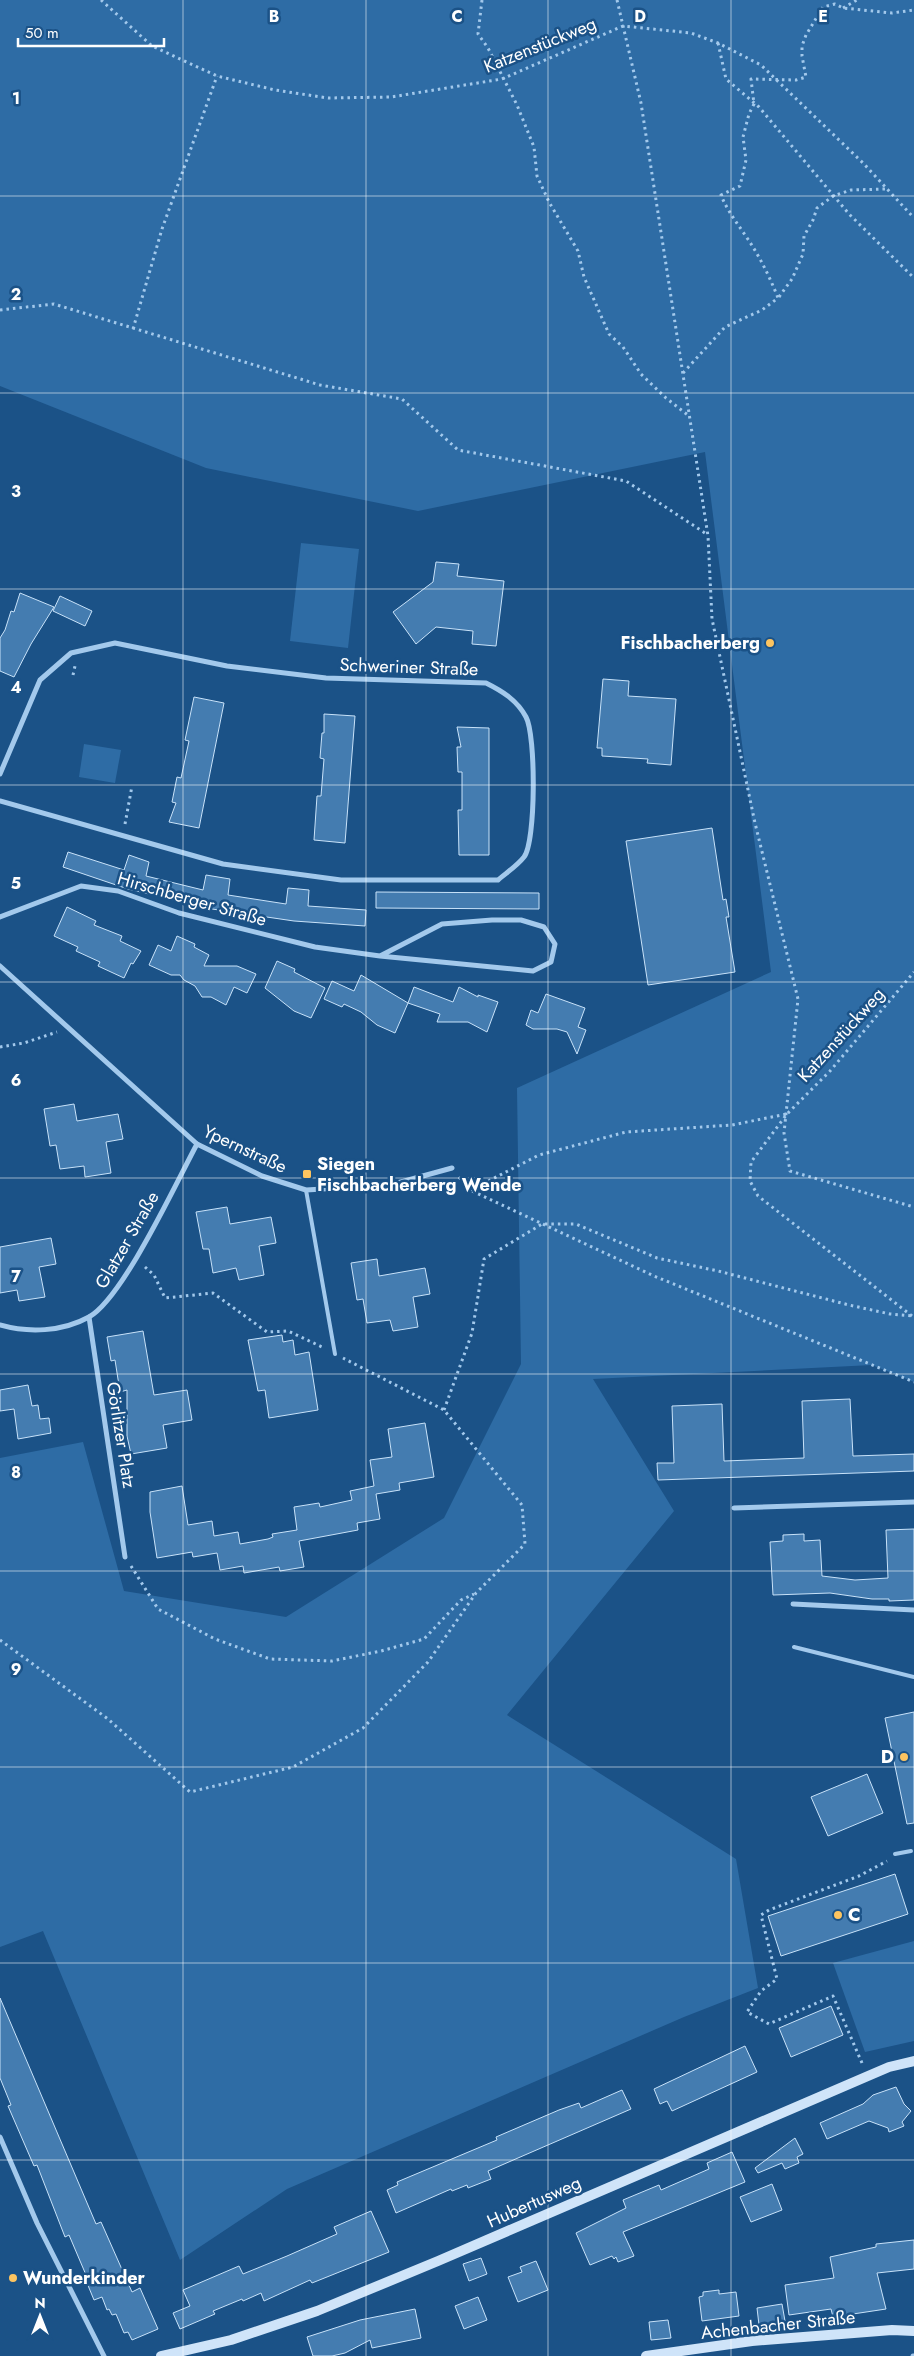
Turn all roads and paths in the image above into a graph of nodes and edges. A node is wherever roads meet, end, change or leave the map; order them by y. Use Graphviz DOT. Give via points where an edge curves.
graph roads {
  1 [pos="102,0"];
  2 [pos="482,0"];
  3 [pos="617,0"];
  4 [pos="856,0"];
  5 [pos="842,8"];
  6 [pos="914,10"];
  7 [pos="623,26"];
  8 [pos="718,42"];
  9 [pos="217,76"];
  10 [pos="502,79"];
  11 [pos="777,79"];
  12 [pos="754,104"];
  13 [pos="887,188"];
  14 [pos="834,196"];
  15 [pos="914,218"];
  16 [pos="914,278"];
  17 [pos="778,298"];
  18 [pos="0,310"];
  19 [pos="133,329"];
  20 [pos="682,374"];
  21 [pos="690,416"];
  22 [pos="708,536"];
  23 [pos="0,774"];
  24 [pos="132,786"];
  25 [pos="0,801"];
  26 [pos="124,835"];
  27 [pos="0,917"];
  28 [pos="380,956"];
  29 [pos="0,966"];
  30 [pos="914,972"];
  31 [pos="68,1028"];
  32 [pos="0,1047"];
  33 [pos="787,1114"];
  34 [pos="197,1144"];
  35 [pos="452,1168"];
  36 [pos="306,1190"];
  37 [pos="470,1190"];
  38 [pos="914,1207"];
  39 [pos="542,1224"];
  40 [pos="135,1258"];
  41 [pos="88,1317"];
  42 [pos="913,1317"];
  43 [pos="0,1325"];
  44 [pos="335,1354"];
  45 [pos="914,1382"];
  46 [pos="444,1410"];
  47 [pos="914,1502"];
  48 [pos="734,1508"];
  49 [pos="125,1557"];
  50 [pos="476,1593"];
  51 [pos="793,1604"];
  52 [pos="914,1610"];
  53 [pos="0,1640"];
  54 [pos="794,1647"];
  55 [pos="914,1677"];
  56 [pos="912,1851"];
  57 [pos="895,1854"];
  58 [pos="914,2061"];
  59 [pos="868,2076"];
  60 [pos="0,2137"];
  61 [pos="914,2331"];
  62 [pos="104,2356"];
  63 [pos="161,2356"];
  64 [pos="646,2356"];
  1 -- 9 [label="path, Katzenstückweg" via="152,46"];
  2 -- 10 [label="path" via="478,34"];
  3 -- 7 [label="path"];
  4 -- 5 [label="path"];
  5 -- 6 [label="path" via="892,13"];
  5 -- 11 [label="path" via="835,4 823,8 806,35 802,56 806,77"];
  7 -- 8 [label="path, Katzenstückweg" via="691,33"];
  7 -- 10 [label="path, Katzenstückweg"];
  7 -- 20 [label="path" via="641,103"];
  8 -- 11 [label="path, Katzenstückweg" via="761,65"];
  8 -- 12 [label="path" via="726,79"];
  9 -- 10 [label="path, Katzenstückweg" via="328,98 391,97"];
  9 -- 19 [label="path" via="162,229"];
  10 -- 21 [label="path" via="534,147 537,176 578,251 584,277 608,334 623,347 641,374"];
  11 -- 12 [label="path" via="751,79"];
  11 -- 13 [label="path, Katzenstückweg"];
  12 -- 14 [label="path"];
  12 -- 17 [label="path" via="743,137 746,160 740,186 721,195 768,273"];
  13 -- 14 [label="path" via="851,190"];
  13 -- 15 [label="path, Katzenstückweg"];
  14 -- 16 [label="path"];
  14 -- 17 [label="path" via="817,208 804,236 803,254 792,279"];
  17 -- 20 [label="path" via="762,310 725,327"];
  18 -- 19 [label="path" via="54,304"];
  19 -- 22 [label="path" via="320,386 402,399 458,450 626,481"];
  20 -- 21 [label="path"];
  21 -- 22 [label="path"];
  22 -- 33 [label="path" via="712,619 755,824 798,999"];
  23 -- 26 [label="street, Schweriner Straße" via="40,680 71,653 115,643 227,666 326,678 486,683 508,695 527,718 532,742 533,816 525,856 498,880 341,880 223,864"];
  24 -- 26 [label="path"];
  25 -- 26 [label="street, Schweriner Straße"];
  27 -- 28 [label="street, Hirschberger Straße" via="81,886 118,891 179,913 315,947"];
  28 -- 28 [label="street, Hirschberger Straße" via="532,972 551,962 555,944 544,927 522,920 492,920 442,924"];
  29 -- 31 [label="street, Ypernstraße"];
  30 -- 33 [label="path, Katzenstückweg" via="830,1071"];
  31 -- 32 [label="path" via="24,1044"];
  31 -- 34 [label="street, Ypernstraße"];
  33 -- 37 [label="path" via="732,1125 626,1132 539,1155"];
  33 -- 38 [label="path" via="784,1133 790,1171"];
  33 -- 42 [label="path, Katzenstückweg" via="751,1162 750,1181 758,1196"];
  34 -- 36 [label="street, Ypernstraße" via="262,1176"];
  34 -- 40 [label="street, Glatzer Straße"];
  35 -- 36 [label="street, Ypernstraße" via="390,1185"];
  35 -- 37 [label="path"];
  36 -- 44 [label="lane"];
  37 -- 39 [label="path"];
  39 -- 42 [label="path" via="576,1224 656,1258 849,1305"];
  39 -- 45 [label="path" via="654,1276"];
  39 -- 46 [label="path" via="484,1259 472,1333"];
  40 -- 41 [label="street, Glatzer Straße" via="106,1303"];
  40 -- 44 [label="path" via="154,1275 165,1298 212,1293 267,1332 288,1331"];
  41 -- 43 [label="street, Glatzer Straße" via="58,1329 18,1330"];
  41 -- 49 [label="street, Görlitzer Platz"];
  44 -- 46 [label="path"];
  46 -- 50 [label="path" via="522,1504 525,1544"];
  47 -- 48 [label="street"];
  49 -- 50 [label="path" via="158,1609 215,1638 270,1659 332,1661 424,1639 461,1600"];
  50 -- 53 [label="path" via="428,1662 363,1728 293,1767 190,1792 108,1719"];
  51 -- 52 [label="street"];
  54 -- 55 [label="lane"];
  56 -- 57 [label="lane"];
  57 -- 59 [label="path" via="886,1863 859,1876 761,1915 777,1979 761,1991 747,2012 769,2024 833,1996"];
  58 -- 59 [label="street, Hubertusweg"];
  59 -- 63 [label="street, Hubertusweg" via="317,2311 231,2340"];
  60 -- 62 [label="street" via="37,2223"];
  61 -- 64 [label="street, Achenbacher Straße" via="752,2341"];
}
